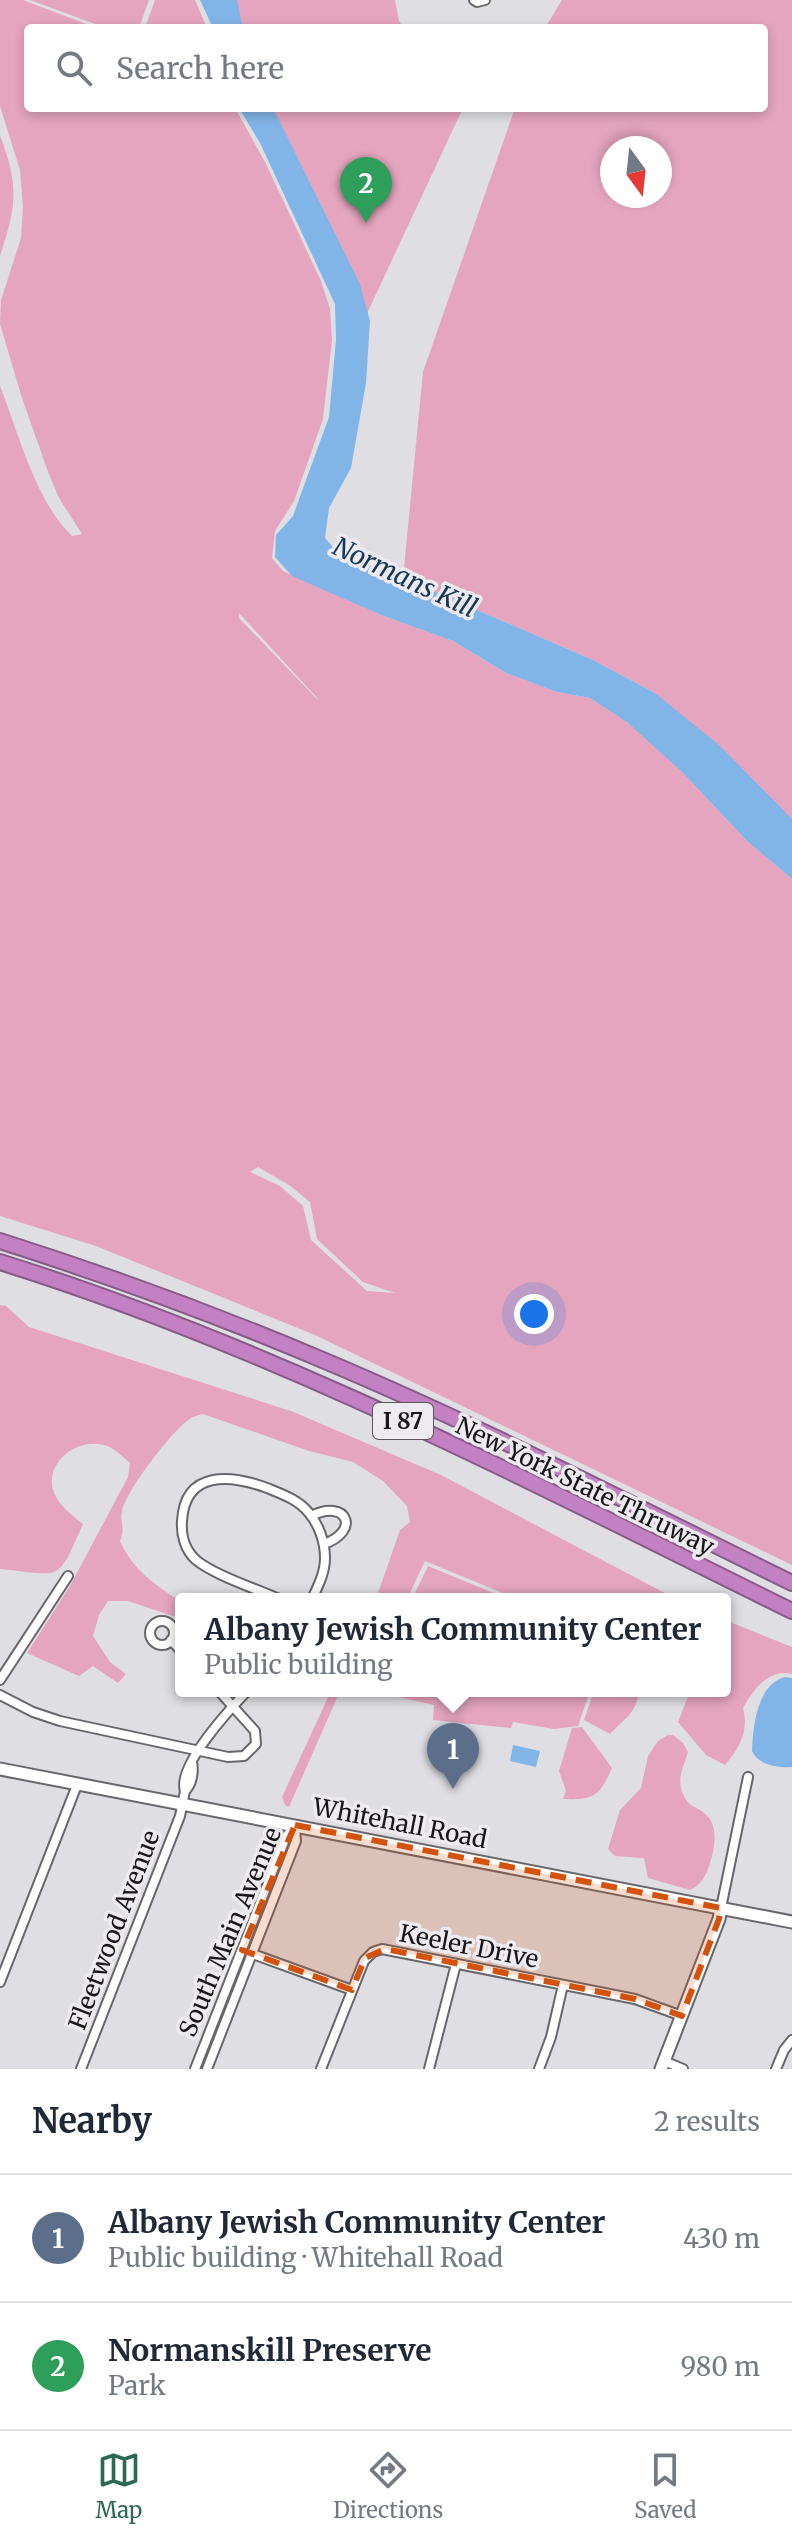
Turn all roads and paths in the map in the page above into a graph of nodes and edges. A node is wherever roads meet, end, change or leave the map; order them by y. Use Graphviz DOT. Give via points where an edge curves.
graph roads {
  1 [pos="474,0"];
  2 [pos="485,0"];
  3 [pos="0,1241"];
  4 [pos="0,1262"];
  5 [pos="311,1516"];
  6 [pos="324,1544"];
  7 [pos="68,1576"];
  8 [pos="792,1583"];
  9 [pos="266,1593"];
  10 [pos="314,1593"];
  11 [pos="792,1611"];
  12 [pos="171,1640"];
  13 [pos="175,1644"];
  14 [pos="0,1660"];
  15 [pos="10,1665"];
  16 [pos="0,1680"];
  17 [pos="0,1695"];
  18 [pos="225,1697"];
  19 [pos="242,1697"];
  20 [pos="234,1706"];
  21 [pos="198,1751"];
  22 [pos="0,1769"];
  23 [pos="748,1777"];
  24 [pos="77,1785"];
  25 [pos="183,1805"];
  26 [pos="295,1825"];
  27 [pos="721,1908"];
  28 [pos="792,1922"];
  29 [pos="242,1950"];
  30 [pos="253,1954"];
  31 [pos="456,1964"];
  32 [pos="0,1982"];
  33 [pos="563,1985"];
  34 [pos="352,1990"];
  35 [pos="682,2016"];
  36 [pos="792,2040"];
  37 [pos="200,2055"];
  38 [pos="211,2059"];
  39 [pos="663,2065"];
  40 [pos="81,2069"];
  41 [pos="195,2069"];
  42 [pos="207,2069"];
  43 [pos="321,2069"];
  44 [pos="429,2069"];
  45 [pos="539,2069"];
  46 [pos="683,2069"];
  47 [pos="776,2069"];
  1 -- 2 [label="street"];
  3 -- 8 [label="highway, New York State Thruway / I 87" via="326,1361"];
  4 -- 11 [label="highway, New York State Thruway / I 87" via="317,1382"];
  5 -- 6 [label="street"];
  5 -- 6 [label="street" via="332,1509 344,1516 342,1535"];
  5 -- 9 [label="street" via="287,1497 232,1478 205,1483 185,1506 183,1535 195,1559"];
  6 -- 10 [label="street" via="324,1568"];
  7 -- 15 [label="street"];
  12 -- 13 [label="street"];
  14 -- 15 [label="street"];
  15 -- 16 [label="street"];
  17 -- 21 [label="street" via="55,1720"];
  18 -- 20 [label="street"];
  19 -- 20 [label="street, Fleetwood Avenue"];
  20 -- 21 [label="street, Fleetwood Avenue"];
  20 -- 21 [label="street" via="255,1731 253,1750 234,1758"];
  21 -- 25 [label="street, Fleetwood Avenue" via="184,1777"];
  22 -- 24 [label="street, Whitehall Road"];
  23 -- 27 [label="street"];
  24 -- 25 [label="street, Whitehall Road"];
  24 -- 32 [label="street"];
  25 -- 26 [label="street, Whitehall Road"];
  25 -- 40 [label="street, Fleetwood Avenue"];
  26 -- 27 [label="street, Whitehall Road"];
  26 -- 29 [label="street, South Main Avenue"];
  26 -- 30 [label="street, South Main Avenue" via="296,1841"];
  27 -- 28 [label="street, Whitehall Road"];
  27 -- 35 [label="street"];
  29 -- 30 [label="street"];
  29 -- 37 [label="street, South Main Avenue"];
  30 -- 34 [label="street"];
  30 -- 38 [label="street, South Main Avenue"];
  31 -- 33 [label="street, Keeler Drive"];
  31 -- 34 [label="street, Keeler Drive" via="375,1951 364,1961"];
  31 -- 44 [label="street"];
  33 -- 35 [label="street, Keeler Drive" via="640,2000"];
  33 -- 45 [label="street"];
  34 -- 43 [label="street, Keeler Drive"];
  35 -- 39 [label="street"];
  36 -- 47 [label="street"];
  37 -- 38 [label="street"];
  37 -- 41 [label="street, South Main Avenue"];
  38 -- 42 [label="street, South Main Avenue"];
  39 -- 46 [label="street"];
}
